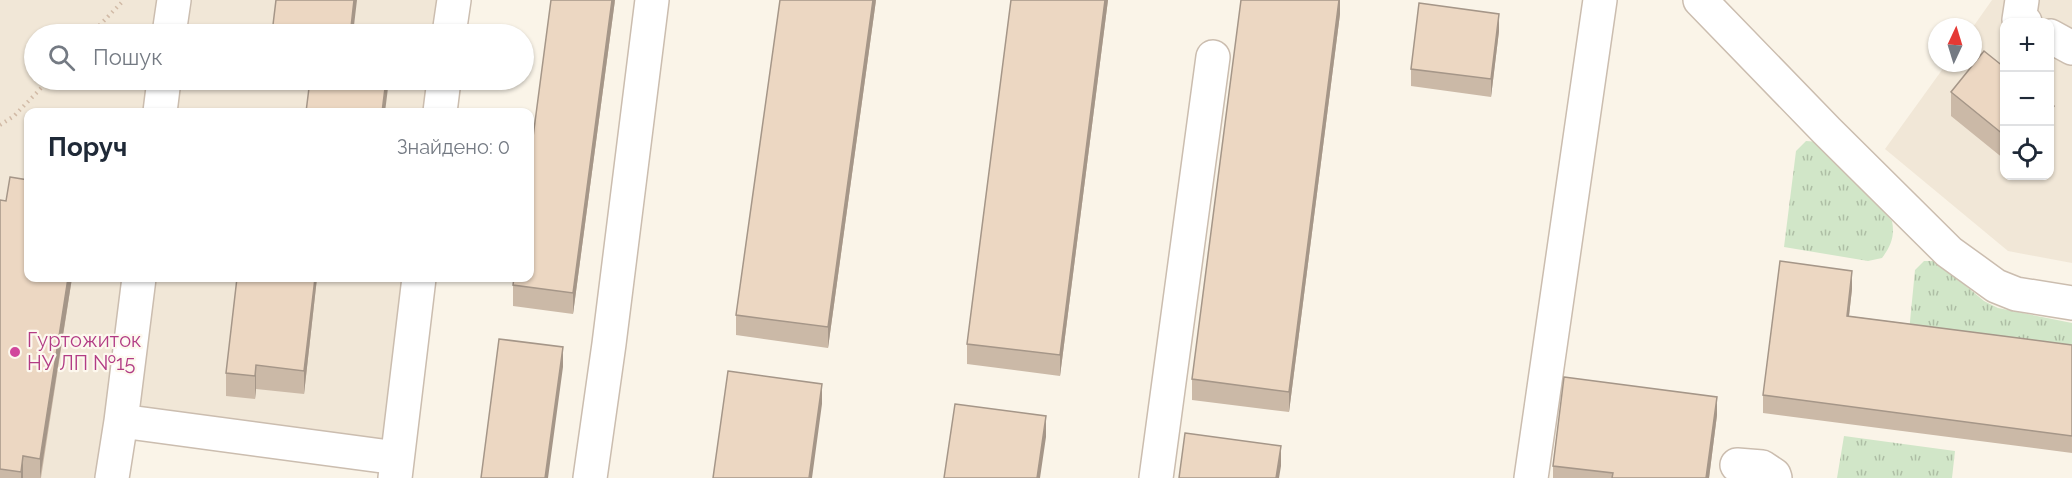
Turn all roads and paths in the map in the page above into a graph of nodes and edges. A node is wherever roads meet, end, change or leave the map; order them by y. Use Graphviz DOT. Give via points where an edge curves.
graph roads {
  1 [pos="124,0"];
  2 [pos="174,0"];
  3 [pos="454,0"];
  4 [pos="652,0"];
  5 [pos="1600,0"];
  6 [pos="1700,0"];
  7 [pos="2022,0"];
  8 [pos="2019,18"];
  9 [pos="101,24"];
  10 [pos="171,24"];
  11 [pos="450,24"];
  12 [pos="2054,39"];
  13 [pos="2072,48"];
  14 [pos="1213,57"];
  15 [pos="39,90"];
  16 [pos="163,90"];
  17 [pos="443,90"];
  18 [pos="160,108"];
  19 [pos="440,108"];
  20 [pos="0,125"];
  21 [pos="139,282"];
  22 [pos="419,282"];
  23 [pos="2072,303"];
  24 [pos="122,421"];
  25 [pos="1737,465"];
  26 [pos="396,468"];
  27 [pos="112,478"];
  28 [pos="590,478"];
  29 [pos="1156,478"];
  30 [pos="1531,478"];
  31 [pos="1775,478"];
  1 -- 9 [label="path"];
  2 -- 10 [label="street"];
  3 -- 11 [label="street"];
  4 -- 28 [label="street"];
  5 -- 30 [label="street"];
  6 -- 23 [label="street" via="1949,252 1996,286 2016,294"];
  7 -- 8 [label="street"];
  12 -- 13 [label="street"];
  14 -- 29 [label="street"];
  15 -- 20 [label="path"];
  16 -- 18 [label="street"];
  17 -- 19 [label="street"];
  21 -- 24 [label="street"];
  22 -- 26 [label="street"];
  24 -- 26 [label="street"];
  24 -- 27 [label="street"];
  25 -- 31 [label="street" via="1762,467"];
}
